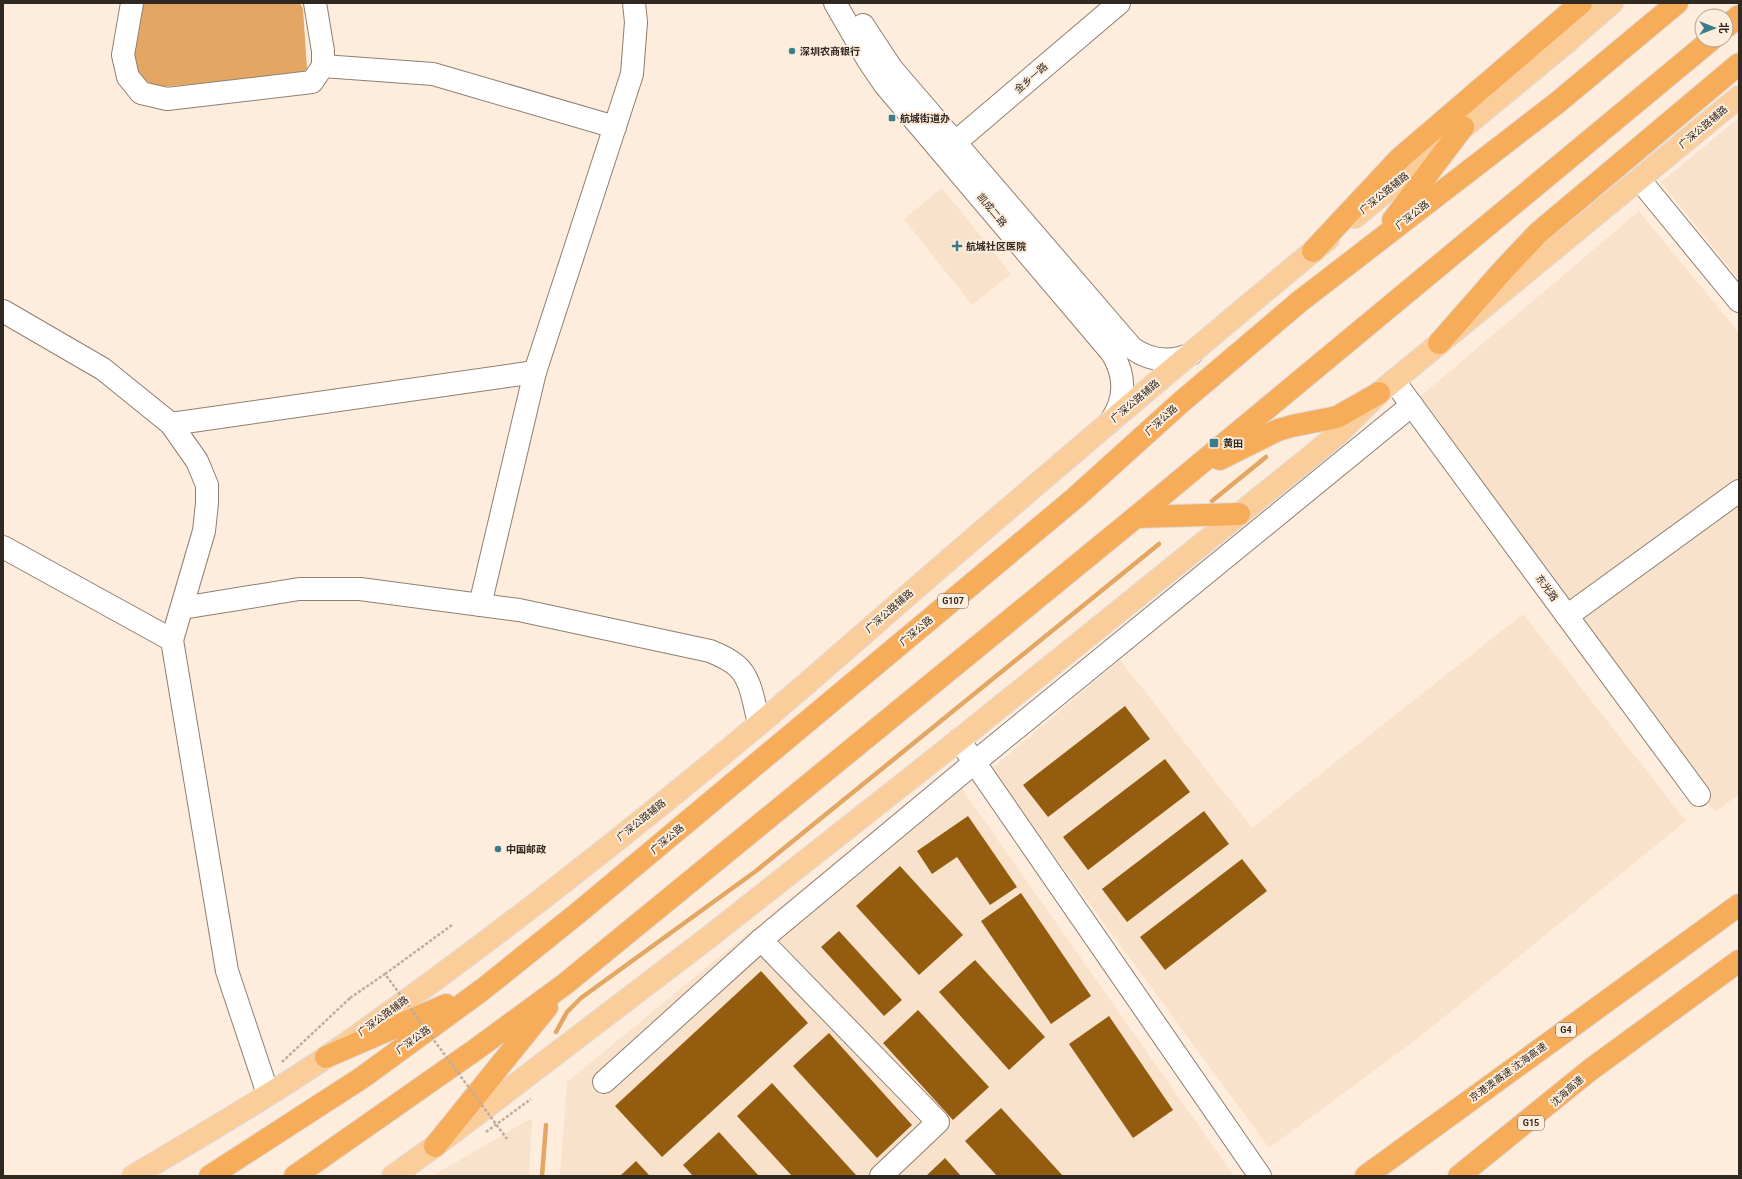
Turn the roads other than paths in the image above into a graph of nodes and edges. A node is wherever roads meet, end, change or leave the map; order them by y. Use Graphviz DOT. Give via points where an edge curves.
graph roads {
  1 [pos="132,3"];
  2 [pos="315,3"];
  3 [pos="634,3"];
  4 [pos="835,3"];
  5 [pos="851,3"];
  6 [pos="1119,3"];
  7 [pos="1581,3"];
  8 [pos="1612,3"];
  9 [pos="1678,3"];
  10 [pos="1703,48"];
  11 [pos="1739,64"];
  12 [pos="323,66"];
  13 [pos="1739,97"];
  14 [pos="615,127"];
  15 [pos="1463,127"];
  16 [pos="949,148"];
  17 [pos="1640,179"];
  18 [pos="1375,244"];
  19 [pos="1313,251"];
  20 [pos="1739,301"];
  21 [pos="3,311"];
  22 [pos="1439,343"];
  23 [pos="1191,354"];
  24 [pos="535,372"];
  25 [pos="1386,387"];
  26 [pos="1412,404"];
  27 [pos="1110,422"];
  28 [pos="171,424"];
  29 [pos="1172,487"];
  30 [pos="1739,491"];
  31 [pos="1239,514"];
  32 [pos="1136,517"];
  33 [pos="3,547"];
  34 [pos="480,605"];
  35 [pos="182,608"];
  36 [pos="1567,616"];
  37 [pos="172,640"];
  38 [pos="760,724"];
  39 [pos="959,740"];
  40 [pos="975,762"];
  41 [pos="1699,795"];
  42 [pos="1739,904"];
  43 [pos="761,940"];
  44 [pos="1739,961"];
  45 [pos="565,984"];
  46 [pos="482,990"];
  47 [pos="326,1057"];
  48 [pos="1590,1070"];
  49 [pos="604,1082"];
  50 [pos="268,1094"];
  51 [pos="435,1146"];
  52 [pos="1394,1156"];
  53 [pos="133,1176"];
  54 [pos="210,1176"];
  55 [pos="295,1176"];
  56 [pos="393,1176"];
  57 [pos="881,1176"];
  58 [pos="1260,1176"];
  59 [pos="1366,1176"];
  60 [pos="1371,1176"];
  61 [pos="1459,1176"];
  62 [pos="1472,1176"];
  1 -- 12 [label="street" via="123,54 128,77 141,92 167,99 312,82"];
  2 -- 12 [label="street"];
  3 -- 14 [label="street" via="636,22 632,74"];
  4 -- 16 [label="street, 凯成二路" via="885,85"];
  5 -- 16 [label="street, 凯成二路" via="892,69"];
  6 -- 16 [label="street, 金乡一路"];
  7 -- 19 [label="highway" via="1400,158"];
  8 -- 15 [label="main road, 广深公路辅路"];
  9 -- 18 [label="highway, 广深公路 / G107" via="1556,103"];
  10 -- 29 [label="highway"];
  11 -- 22 [label="highway" via="1538,232"];
  12 -- 14 [label="street" via="433,74"];
  13 -- 17 [label="main road, 广深公路辅路"];
  14 -- 24 [label="street"];
  15 -- 18 [label="highway"];
  15 -- 19 [label="main road, 广深公路辅路"];
  16 -- 23 [label="street, 凯成二路" via="1132,348 1143,355 1161,360 1174,360"];
  16 -- 27 [label="street, 凯成二路" via="1112,353 1120,368 1123,391 1120,407"];
  17 -- 20 [label="street"];
  17 -- 22 [label="main road, 广深公路辅路"];
  18 -- 46 [label="highway, 广深公路 / G107" via="1299,302 1179,404 1075,498 584,908"];
  19 -- 23 [label="main road, 广深公路辅路"];
  21 -- 28 [label="street" via="103,369"];
  22 -- 25 [label="main road, 广深公路辅路"];
  23 -- 27 [label="main road, 广深公路辅路"];
  24 -- 28 [label="street"];
  24 -- 34 [label="street"];
  25 -- 26 [label="street, 东光路"];
  25 -- 29 [label="highway" via="1337,417 1292,426 1266,435"];
  25 -- 31 [label="main road, 广深公路辅路" via="1335,436"];
  26 -- 36 [label="street, 东光路"];
  26 -- 40 [label="street"];
  27 -- 38 [label="main road, 广深公路辅路"];
  28 -- 35 [label="street" via="198,461 206,485 204,531"];
  29 -- 32 [label="highway"];
  30 -- 36 [label="street"];
  31 -- 32 [label="highway"];
  31 -- 39 [label="main road, 广深公路辅路"];
  32 -- 45 [label="highway"];
  33 -- 37 [label="street"];
  34 -- 35 [label="street" via="360,589 299,589"];
  34 -- 38 [label="street" via="519,610 710,651 727,658 738,667 747,681"];
  35 -- 37 [label="street"];
  36 -- 41 [label="street, 东光路"];
  37 -- 50 [label="street" via="227,971"];
  38 -- 47 [label="main road, 广深公路辅路" via="628,832 494,935"];
  39 -- 40 [label="street"];
  39 -- 51 [label="main road, 广深公路辅路" via="713,934"];
  40 -- 43 [label="street"];
  40 -- 58 [label="street"];
  42 -- 52 [label="highway, 京港澳高速 沈海高速 / G4"];
  43 -- 49 [label="street"];
  43 -- 57 [label="street" via="938,1122"];
  44 -- 48 [label="highway"];
  45 -- 51 [label="highway"];
  45 -- 55 [label="highway" via="469,1055"];
  46 -- 47 [label="highway"];
  46 -- 54 [label="highway, 广深公路 / G107" via="362,1077"];
  47 -- 50 [label="main road, 广深公路辅路"];
  48 -- 61 [label="highway"];
  48 -- 62 [label="highway, 沈海高速 / G15"];
  50 -- 53 [label="main road, 广深公路辅路"];
  51 -- 56 [label="main road, 广深公路辅路"];
  52 -- 59 [label="highway"];
  52 -- 60 [label="highway, G4"];
}
